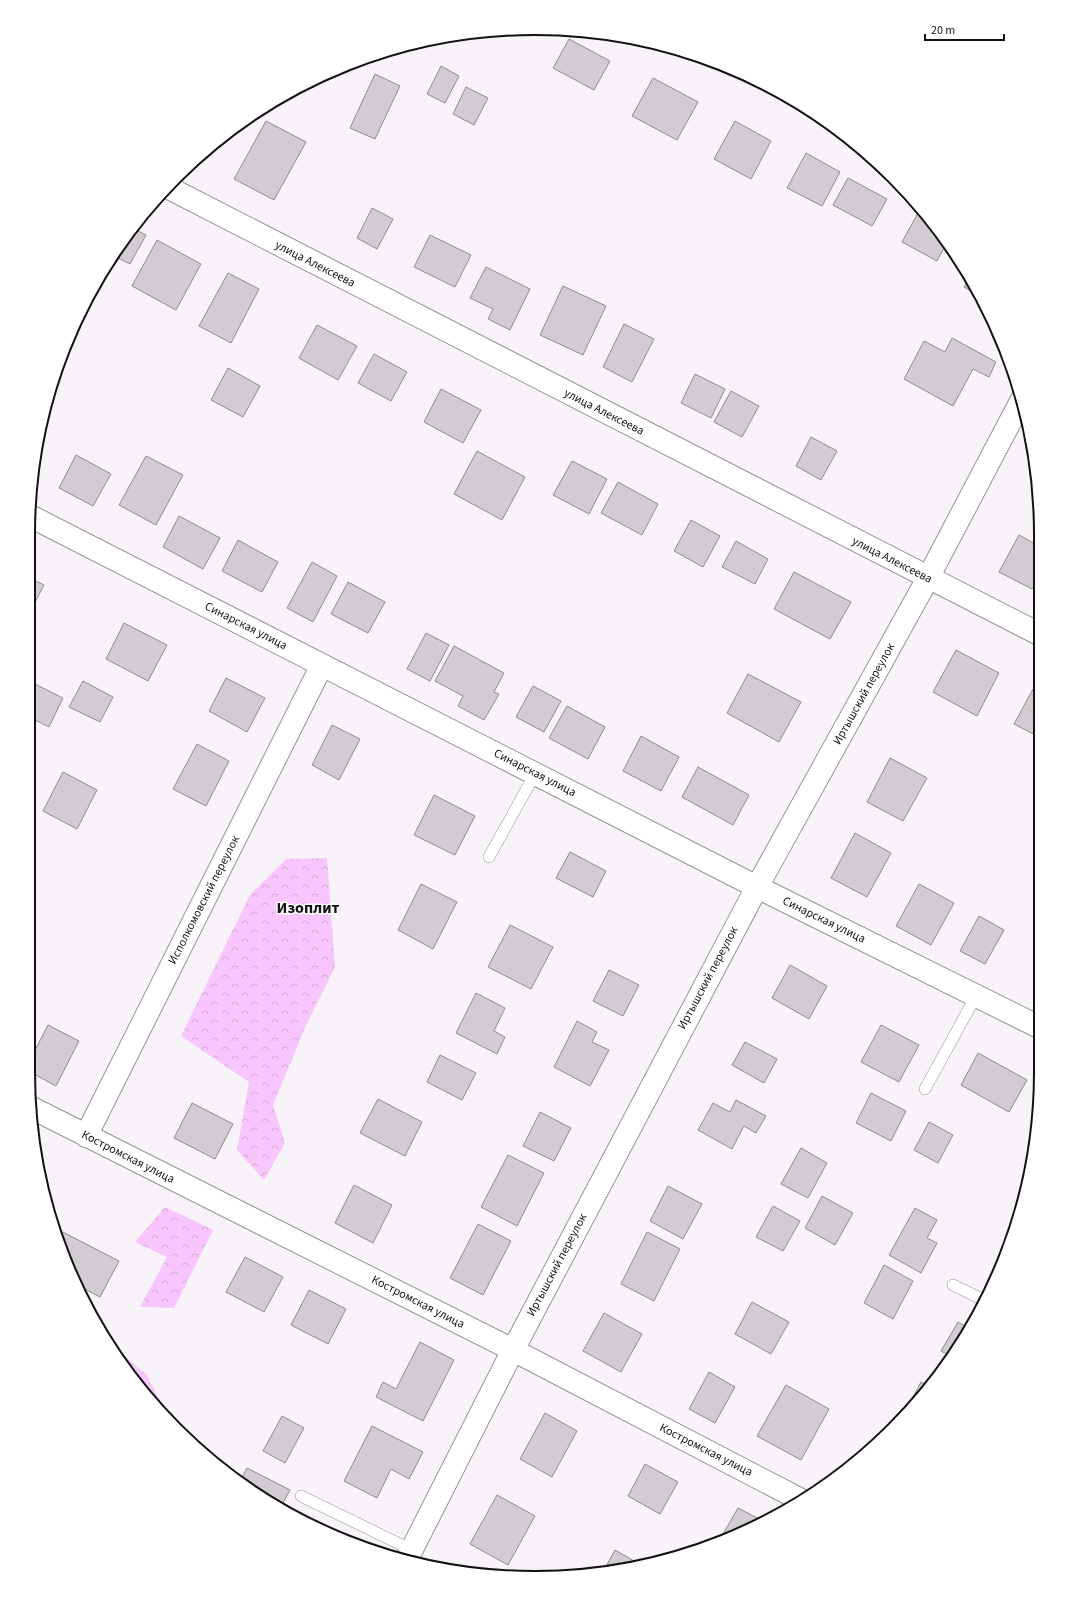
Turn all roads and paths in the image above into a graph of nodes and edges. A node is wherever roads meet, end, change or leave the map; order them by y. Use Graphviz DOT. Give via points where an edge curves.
graph roads {
  1 [pos="173,190"];
  2 [pos="1018,408"];
  3 [pos="35,519"];
  4 [pos="928,578"];
  5 [pos="1034,631"];
  6 [pos="322,665"];
  7 [pos="535,774"];
  8 [pos="489,857"];
  9 [pos="757,887"];
  10 [pos="976,996"];
  11 [pos="1034,1025"];
  12 [pos="925,1089"];
  13 [pos="37,1110"];
  14 [pos="86,1136"];
  15 [pos="953,1285"];
  16 [pos="979,1297"];
  17 [pos="512,1350"];
  18 [pos="301,1496"];
  19 [pos="795,1497"];
  20 [pos="406,1554"];
  21 [pos="410,1555"];
  1 -- 4 [label="street, улица Алексеева"];
  2 -- 4 [label="street, Иртышский переулок"];
  3 -- 6 [label="street, Синарская улица"];
  4 -- 5 [label="street, улица Алексеева"];
  4 -- 9 [label="street, Иртышский переулок"];
  6 -- 7 [label="street, Синарская улица"];
  6 -- 14 [label="street, Исполкомовский переулок"];
  7 -- 8 [label="lane"];
  7 -- 9 [label="street, Синарская улица"];
  9 -- 10 [label="street, Синарская улица"];
  9 -- 17 [label="street, Иртышский переулок"];
  10 -- 11 [label="street, Синарская улица"];
  10 -- 12 [label="lane"];
  13 -- 14 [label="street, Костромская улица"];
  14 -- 17 [label="street, Костромская улица"];
  15 -- 16 [label="lane"];
  17 -- 19 [label="street, Костромская улица"];
  17 -- 21 [label="street, Иртышский переулок"];
  18 -- 20 [label="lane"];
}
